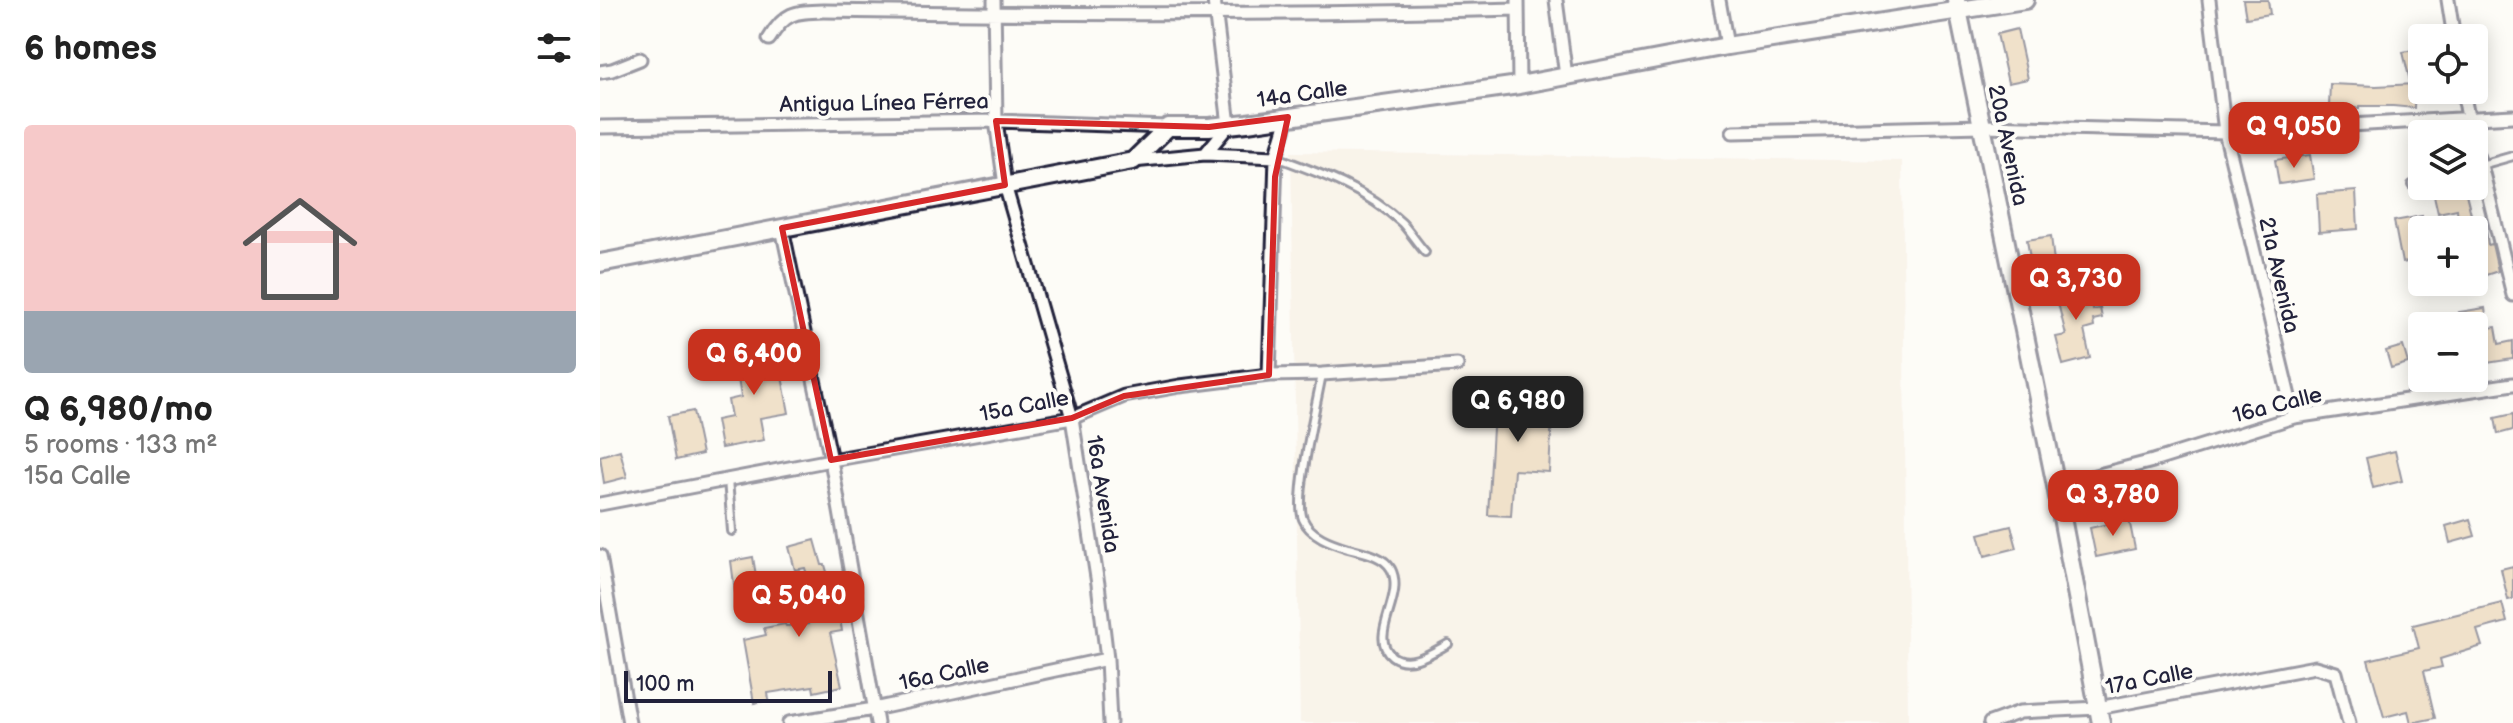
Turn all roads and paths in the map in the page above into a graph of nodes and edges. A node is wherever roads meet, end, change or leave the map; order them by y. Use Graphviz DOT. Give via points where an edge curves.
graph roads {
  1 [pos="994,0"];
  2 [pos="1353,0"];
  3 [pos="1556,0"];
  4 [pos="1719,0"];
  5 [pos="2025,0"];
  6 [pos="2209,0"];
  7 [pos="2448,0"];
  8 [pos="1518,5"];
  9 [pos="1215,6"];
  10 [pos="1957,6"];
  11 [pos="1354,13"];
  12 [pos="994,14"];
  13 [pos="2452,24"];
  14 [pos="769,39"];
  15 [pos="1727,46"];
  16 [pos="640,59"];
  17 [pos="600,72"];
  18 [pos="1566,76"];
  19 [pos="1519,85"];
  20 [pos="2465,104"];
  21 [pos="2513,116"];
  22 [pos="1288,117"];
  23 [pos="2467,118"];
  24 [pos="996,121"];
  25 [pos="1229,125"];
  26 [pos="1983,126"];
  27 [pos="600,127"];
  28 [pos="1168,127"];
  29 [pos="1733,132"];
  30 [pos="2225,132"];
  31 [pos="1205,154"];
  32 [pos="2513,156"];
  33 [pos="1276,157"];
  34 [pos="1133,161"];
  35 [pos="2488,163"];
  36 [pos="1005,185"];
  37 [pos="2488,193"];
  38 [pos="782,228"];
  39 [pos="1425,252"];
  40 [pos="600,263"];
  41 [pos="2513,295"];
  42 [pos="1457,365"];
  43 [pos="1322,374"];
  44 [pos="1269,375"];
  45 [pos="2513,384"];
  46 [pos="2294,417"];
  47 [pos="1072,418"];
  48 [pos="831,460"];
  49 [pos="728,479"];
  50 [pos="2056,486"];
  51 [pos="600,504"];
  52 [pos="732,531"];
  53 [pos="600,556"];
  54 [pos="1448,644"];
  55 [pos="1107,659"];
  56 [pos="874,709"];
  57 [pos="2100,715"];
  58 [pos="629,723"];
  59 [pos="789,723"];
  60 [pos="877,723"];
  61 [pos="1110,723"];
  62 [pos="1990,723"];
  63 [pos="2349,723"];
  1 -- 12 [label="street, 16a Avenida"];
  2 -- 11 [label="street"];
  3 -- 18 [label="street"];
  4 -- 15 [label="street"];
  5 -- 10 [label="street, 14a Calle"];
  6 -- 30 [label="street, 21a Avenida"];
  7 -- 13 [label="street"];
  8 -- 11 [label="street"];
  8 -- 19 [label="street"];
  9 -- 11 [label="street"];
  9 -- 12 [label="street"];
  9 -- 25 [label="street"];
  10 -- 15 [label="street, 14a Calle"];
  10 -- 26 [label="street, 20a Avenida"];
  12 -- 14 [label="street" via="799,12 780,21"];
  12 -- 24 [label="street, 16a Avenida"];
  15 -- 18 [label="street, 14a Calle"];
  16 -- 17 [label="street"];
  18 -- 19 [label="street, 14a Calle"];
  19 -- 22 [label="street, 14a Calle"];
  20 -- 23 [label="street"];
  21 -- 23 [label="street"];
  22 -- 25 [label="street, 14a Calle"];
  22 -- 33 [label="street"];
  23 -- 30 [label="street"];
  24 -- 27 [label="street, Antigua Línea Férrea"];
  24 -- 28 [label="street, Antigua Línea Férrea"];
  24 -- 36 [label="street, 16a Avenida"];
  25 -- 28 [label="street, 14a Calle"];
  25 -- 31 [label="street"];
  26 -- 29 [label="street"];
  26 -- 30 [label="street"];
  26 -- 50 [label="street, 20a Avenida"];
  28 -- 34 [label="street"];
  30 -- 46 [label="street, 21a Avenida"];
  31 -- 33 [label="street"];
  31 -- 34 [label="street"];
  32 -- 35 [label="lane"];
  33 -- 39 [label="lane" via="1356,190 1401,223"];
  33 -- 44 [label="street"];
  34 -- 36 [label="street"];
  36 -- 38 [label="street"];
  36 -- 47 [label="street, 16a Avenida"];
  37 -- 41 [label="street"];
  38 -- 40 [label="street"];
  38 -- 48 [label="street"];
  42 -- 43 [label="street, 15a Calle"];
  43 -- 44 [label="street, 15a Calle"];
  43 -- 54 [label="lane" via="1300,498 1303,520 1321,537 1375,556 1391,569 1395,591 1383,629 1387,652 1409,661"];
  44 -- 47 [label="street, 15a Calle" via="1124,396"];
  45 -- 46 [label="street, 16a Calle"];
  46 -- 50 [label="street, 16a Calle"];
  47 -- 48 [label="street, 15a Calle"];
  47 -- 55 [label="street, 16a Avenida"];
  48 -- 49 [label="street, 15a Calle"];
  48 -- 56 [label="street"];
  49 -- 51 [label="street, 15a Calle"];
  49 -- 52 [label="lane"];
  50 -- 57 [label="street, 20a Avenida"];
  53 -- 58 [label="street"];
  55 -- 56 [label="street, 16a Calle"];
  55 -- 61 [label="street, 16a Avenida"];
  56 -- 59 [label="street, 16a Calle"];
  56 -- 60 [label="street"];
  57 -- 62 [label="street, 17a Calle" via="2020,712"];
  57 -- 63 [label="street, 17a Calle" via="2315,667 2336,673"];
}
